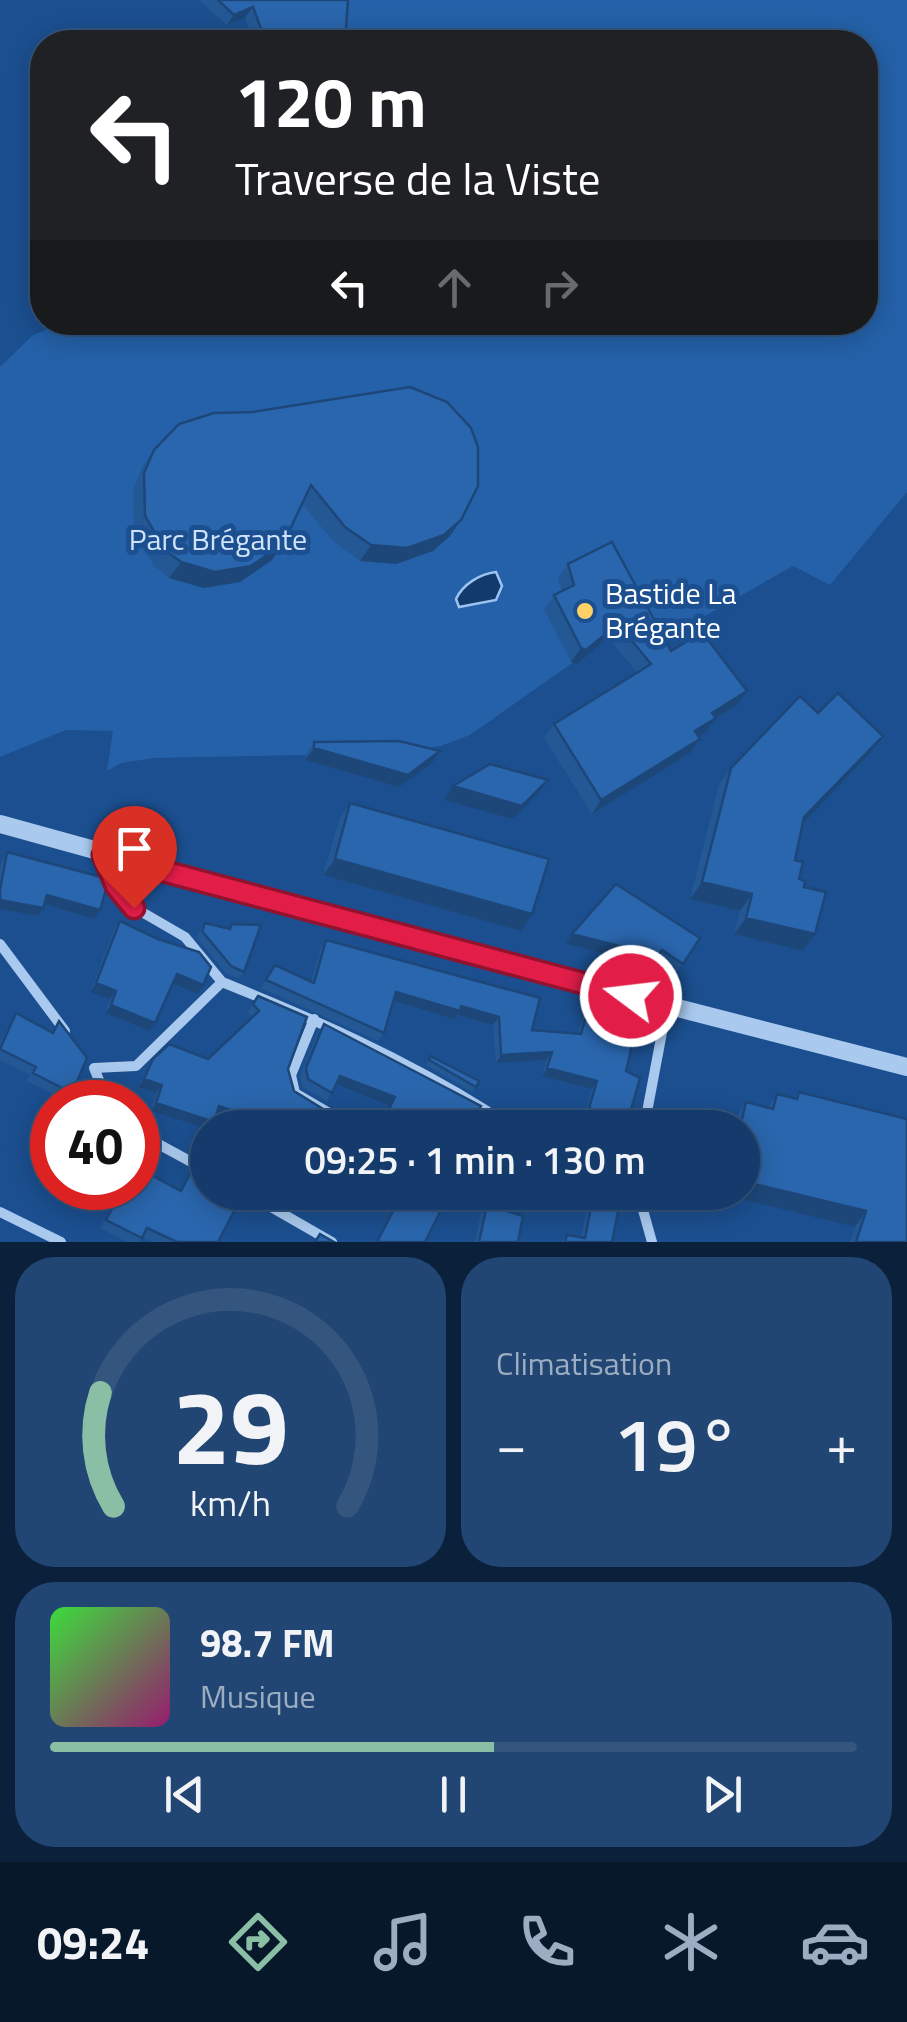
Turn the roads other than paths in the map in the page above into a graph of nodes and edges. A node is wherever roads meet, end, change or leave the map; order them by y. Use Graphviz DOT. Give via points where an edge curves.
graph roads {
  1 [pos="0,824"];
  2 [pos="103,855"];
  3 [pos="0,944"];
  4 [pos="222,982"];
  5 [pos="666,1006"];
  6 [pos="314,1020"];
  7 [pos="72,1040"];
  8 [pos="83,1054"];
  9 [pos="94,1068"];
  10 [pos="907,1068"];
  11 [pos="99,1080"];
  12 [pos="324,1110"];
  13 [pos="485,1110"];
  14 [pos="647,1110"];
  15 [pos="160,1145"];
  16 [pos="190,1161"];
  17 [pos="276,1210"];
  18 [pos="643,1210"];
  19 [pos="0,1212"];
  20 [pos="61,1242"];
  21 [pos="332,1242"];
  22 [pos="652,1242"];
  1 -- 2 [label="street"];
  2 -- 4 [label="street" via="134,908 185,937"];
  2 -- 5 [label="street"];
  3 -- 7 [label="street"];
  4 -- 6 [label="street"];
  4 -- 9 [label="street" via="136,1066"];
  5 -- 10 [label="street"];
  5 -- 14 [label="street"];
  6 -- 12 [label="street" via="291,1075 295,1093"];
  6 -- 13 [label="street" via="430,1075"];
  8 -- 9 [label="street"];
  9 -- 11 [label="street"];
  15 -- 16 [label="street"];
  17 -- 21 [label="street"];
  18 -- 22 [label="street"];
  19 -- 20 [label="street"];
}
